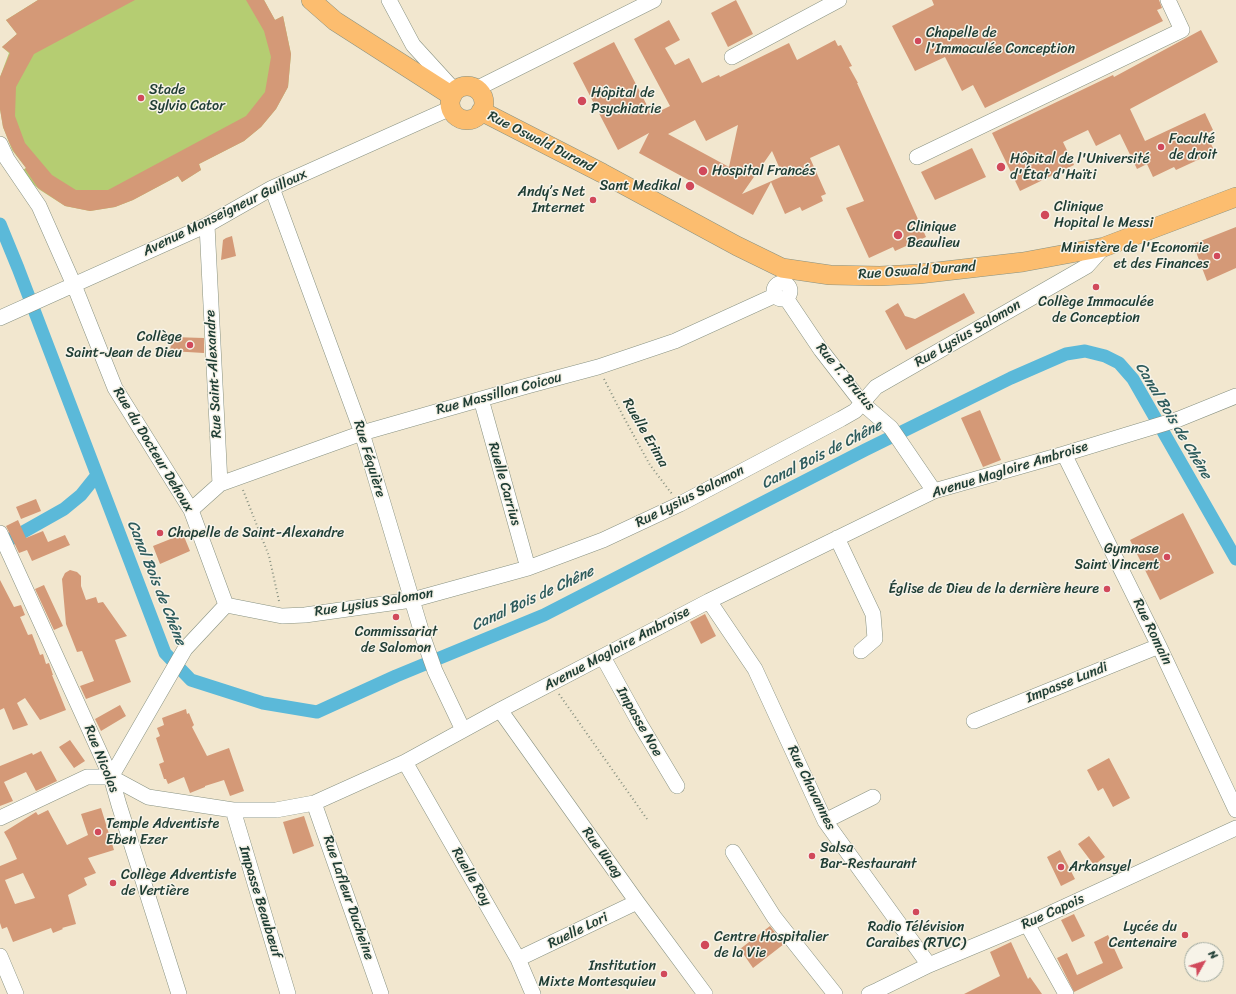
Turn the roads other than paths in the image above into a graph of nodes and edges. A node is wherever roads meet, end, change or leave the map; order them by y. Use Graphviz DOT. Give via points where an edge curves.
graph roads {
  1 [pos="311,0"];
  2 [pos="389,0"];
  3 [pos="654,0"];
  4 [pos="839,0"];
  5 [pos="1168,0"];
  6 [pos="732,57"];
  7 [pos="476,90"];
  8 [pos="452,98"];
  9 [pos="481,111"];
  10 [pos="0,144"];
  11 [pos="917,157"];
  12 [pos="272,188"];
  13 [pos="1236,197"];
  14 [pos="207,225"];
  15 [pos="1104,247"];
  16 [pos="74,285"];
  17 [pos="781,286"];
  18 [pos="1,318"];
  19 [pos="1236,396"];
  20 [pos="481,399"];
  21 [pos="862,403"];
  22 [pos="362,433"];
  23 [pos="1064,454"];
  24 [pos="220,484"];
  25 [pos="934,491"];
  26 [pos="191,510"];
  27 [pos="837,538"];
  28 [pos="3,539"];
  29 [pos="528,568"];
  30 [pos="412,600"];
  31 [pos="709,601"];
  32 [pos="226,605"];
  33 [pos="1159,646"];
  34 [pos="861,651"];
  35 [pos="603,657"];
  36 [pos="500,710"];
  37 [pos="974,721"];
  38 [pos="463,730"];
  39 [pos="406,762"];
  40 [pos="111,777"];
  41 [pos="677,786"];
  42 [pos="873,797"];
  43 [pos="314,803"];
  44 [pos="233,810"];
  45 [pos="1236,810"];
  46 [pos="0,818"];
  47 [pos="825,821"];
  48 [pos="1236,828"];
  49 [pos="733,852"];
  50 [pos="637,902"];
  51 [pos="1027,924"];
  52 [pos="0,956"];
  53 [pos="518,959"];
  54 [pos="929,965"];
  55 [pos="876,993"];
  56 [pos="16,994"];
  57 [pos="179,994"];
  58 [pos="288,994"];
  59 [pos="381,994"];
  60 [pos="533,994"];
  61 [pos="705,994"];
  62 [pos="834,994"];
  63 [pos="1066,994"];
  1 -- 8 [label="main road" via="336,21"];
  2 -- 8 [label="street" via="413,45"];
  3 -- 7 [label="street"];
  4 -- 6 [label="street"];
  5 -- 11 [label="street" via="1182,30"];
  7 -- 8 [label="main road" via="471,87 460,88"];
  7 -- 9 [label="main road" via="482,97"];
  8 -- 9 [label="main road" via="453,114 457,118 473,119"];
  8 -- 12 [label="street, Avenue Monseigneur Guilloux"];
  9 -- 17 [label="main road, Rue Oswald Durand" via="737,246"];
  10 -- 16 [label="street, Rue du Docteur Dehoux" via="7,159 39,206"];
  12 -- 14 [label="street, Avenue Monseigneur Guilloux"];
  12 -- 22 [label="street, Rue Féquière"];
  13 -- 15 [label="main road, Rue Oswald Durand"];
  14 -- 16 [label="street, Avenue Monseigneur Guilloux"];
  14 -- 24 [label="street, Rue Saint-Alexandre"];
  15 -- 17 [label="main road, Rue Oswald Durand" via="1023,262 919,274 830,275"];
  15 -- 21 [label="street, Rue Lysius Salomon" via="1086,266 876,387"];
  16 -- 18 [label="street, Avenue Monseigneur Guilloux"];
  16 -- 26 [label="street, Rue du Docteur Dehoux" via="115,388"];
  17 -- 20 [label="street, Rue Massillon Coicou" via="675,341 598,367"];
  17 -- 21 [label="street, Rue T. Brutus" via="821,350"];
  19 -- 23 [label="street, Avenue Magloire Ambroise" via="1179,419"];
  20 -- 22 [label="street, Rue Massillon Coicou"];
  20 -- 29 [label="street, Ruelle Carrius"];
  21 -- 25 [label="street, Rue T. Brutus" via="891,428"];
  21 -- 29 [label="street, Rue Lysius Salomon" via="855,411 841,419 680,504 603,540"];
  22 -- 24 [label="street, Rue Massillon Coicou"];
  22 -- 30 [label="street, Rue Féquière"];
  23 -- 25 [label="street, Avenue Magloire Ambroise"];
  23 -- 33 [label="street, Rue Romain"];
  24 -- 26 [label="street"];
  25 -- 27 [label="street, Avenue Magloire Ambroise"];
  26 -- 32 [label="street, Rue du Docteur Dehoux"];
  27 -- 31 [label="street, Avenue Magloire Ambroise"];
  27 -- 34 [label="street" via="873,614 875,639"];
  28 -- 40 [label="street, Rue Nicolas"];
  29 -- 30 [label="street, Rue Lysius Salomon"];
  30 -- 32 [label="street, Rue Lysius Salomon" via="282,616"];
  30 -- 38 [label="street, Rue Féquière" via="435,671"];
  31 -- 35 [label="street, Avenue Magloire Ambroise"];
  31 -- 47 [label="street, Rue Chavannes" via="755,669"];
  32 -- 40 [label="street" via="185,650"];
  33 -- 37 [label="street, Impasse Lundi"];
  33 -- 45 [label="street, Rue Romain"];
  35 -- 36 [label="street, Avenue Magloire Ambroise"];
  35 -- 41 [label="street, Impasse Noe"];
  36 -- 38 [label="street, Avenue Magloire Ambroise"];
  36 -- 50 [label="street, Rue Waag"];
  38 -- 39 [label="street, Avenue Magloire Ambroise"];
  39 -- 43 [label="street, Avenue Magloire Ambroise"];
  39 -- 53 [label="street, Ruelle Roy"];
  40 -- 44 [label="street, Avenue Magloire Ambroise" via="148,797"];
  40 -- 46 [label="street, Avenue Magloire Ambroise" via="86,777"];
  40 -- 57 [label="street, Rue Nicolas"];
  42 -- 47 [label="street"];
  43 -- 44 [label="street, Avenue Magloire Ambroise" via="276,810"];
  43 -- 59 [label="street, Rue Lafleur Ducheine"];
  44 -- 58 [label="street, Impasse Beaubœuf"];
  47 -- 54 [label="street, Rue Chavannes"];
  48 -- 51 [label="street, Rue Capois"];
  49 -- 62 [label="street" via="774,917"];
  50 -- 53 [label="street, Ruelle Lori"];
  50 -- 61 [label="street, Rue Waag"];
  51 -- 54 [label="street, Rue Capois"];
  51 -- 63 [label="street"];
  52 -- 56 [label="street"];
  53 -- 60 [label="street, Ruelle Roy"];
  54 -- 55 [label="street, Rue Capois"];
}
